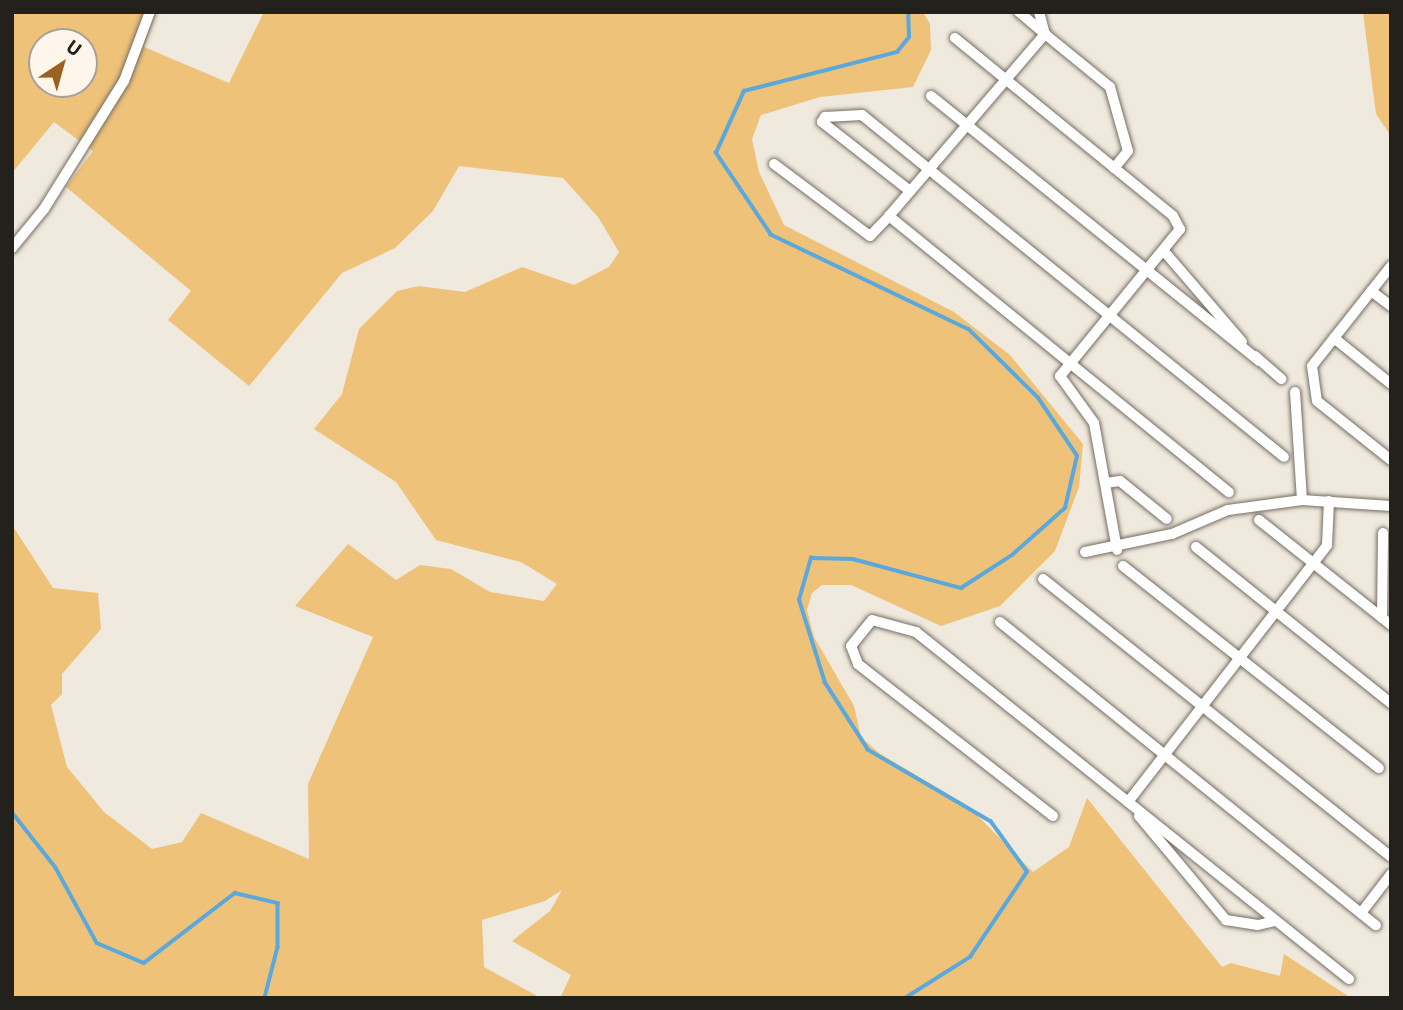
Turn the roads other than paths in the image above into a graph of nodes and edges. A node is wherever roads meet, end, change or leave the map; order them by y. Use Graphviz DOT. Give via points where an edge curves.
graph roads {
  1 [pos="150,12"];
  2 [pos="1019,12"];
  3 [pos="1039,12"];
  4 [pos="1045,34"];
  5 [pos="955,38"];
  6 [pos="1006,80"];
  7 [pos="931,96"];
  8 [pos="967,125"];
  9 [pos="774,164"];
  10 [pos="1114,169"];
  11 [pos="929,170"];
  12 [pos="910,191"];
  13 [pos="889,216"];
  14 [pos="12,248"];
  15 [pos="1163,250"];
  16 [pos="1391,266"];
  17 [pos="1146,270"];
  18 [pos="1371,291"];
  19 [pos="1391,306"];
  20 [pos="1108,315"];
  21 [pos="1334,338"];
  22 [pos="1069,361"];
  23 [pos="1259,361"];
  24 [pos="1281,379"];
  25 [pos="1391,384"];
  26 [pos="1295,392"];
  27 [pos="1284,457"];
  28 [pos="1391,460"];
  29 [pos="1106,483"];
  30 [pos="1229,492"];
  31 [pos="1302,500"];
  32 [pos="1328,501"];
  33 [pos="1391,506"];
  34 [pos="1167,519"];
  35 [pos="1259,520"];
  36 [pos="1383,533"];
  37 [pos="1196,547"];
  38 [pos="1117,550"];
  39 [pos="1085,552"];
  40 [pos="1314,564"];
  41 [pos="1123,566"];
  42 [pos="1043,579"];
  43 [pos="1278,611"];
  44 [pos="1000,622"];
  45 [pos="1387,622"];
  46 [pos="1240,659"];
  47 [pos="1391,703"];
  48 [pos="1203,707"];
  49 [pos="1165,755"];
  50 [pos="1380,768"];
  51 [pos="1128,802"];
  52 [pos="1053,816"];
  53 [pos="1391,857"];
  54 [pos="1391,874"];
  55 [pos="1361,913"];
  56 [pos="1276,921"];
  57 [pos="1376,925"];
  58 [pos="1349,979"];
  1 -- 14 [label="street" via="124,81 44,209"];
  2 -- 4 [label="street"];
  3 -- 4 [label="street"];
  4 -- 6 [label="street"];
  4 -- 10 [label="street" via="1110,87 1128,151"];
  5 -- 6 [label="street"];
  6 -- 8 [label="street"];
  6 -- 10 [label="street"];
  7 -- 8 [label="street"];
  8 -- 11 [label="street"];
  8 -- 17 [label="street"];
  9 -- 13 [label="street" via="870,236"];
  10 -- 15 [label="street" via="1173,216 1180,229"];
  11 -- 12 [label="street"];
  11 -- 12 [label="street" via="862,115 825,117 822,122"];
  11 -- 20 [label="street"];
  12 -- 13 [label="street"];
  13 -- 22 [label="street"];
  15 -- 17 [label="street"];
  15 -- 23 [label="street"];
  16 -- 18 [label="street"];
  17 -- 20 [label="street"];
  17 -- 23 [label="street"];
  18 -- 19 [label="street"];
  18 -- 21 [label="street"];
  20 -- 22 [label="street"];
  20 -- 27 [label="street"];
  21 -- 25 [label="street"];
  21 -- 28 [label="street" via="1312,366 1314,395"];
  22 -- 29 [label="street" via="1062,384 1094,423"];
  22 -- 30 [label="street"];
  23 -- 24 [label="street"];
  26 -- 31 [label="street"];
  29 -- 34 [label="street" via="1120,481"];
  29 -- 38 [label="street"];
  31 -- 32 [label="street"];
  31 -- 38 [label="street" via="1228,510"];
  32 -- 33 [label="street"];
  32 -- 40 [label="street" via="1327,545"];
  35 -- 40 [label="street"];
  36 -- 45 [label="street"];
  37 -- 43 [label="street"];
  38 -- 39 [label="street"];
  40 -- 43 [label="street"];
  40 -- 45 [label="street"];
  41 -- 46 [label="street"];
  42 -- 48 [label="street"];
  43 -- 46 [label="street"];
  43 -- 47 [label="street"];
  44 -- 49 [label="street"];
  46 -- 48 [label="street"];
  46 -- 50 [label="street"];
  48 -- 49 [label="street"];
  48 -- 53 [label="street"];
  49 -- 51 [label="street"];
  49 -- 55 [label="street"];
  51 -- 52 [label="street" via="916,632 872,620 851,646 858,664"];
  51 -- 56 [label="street"];
  51 -- 56 [label="street" via="1226,920 1258,925"];
  54 -- 55 [label="street"];
  55 -- 57 [label="street"];
  56 -- 58 [label="street"];
}
